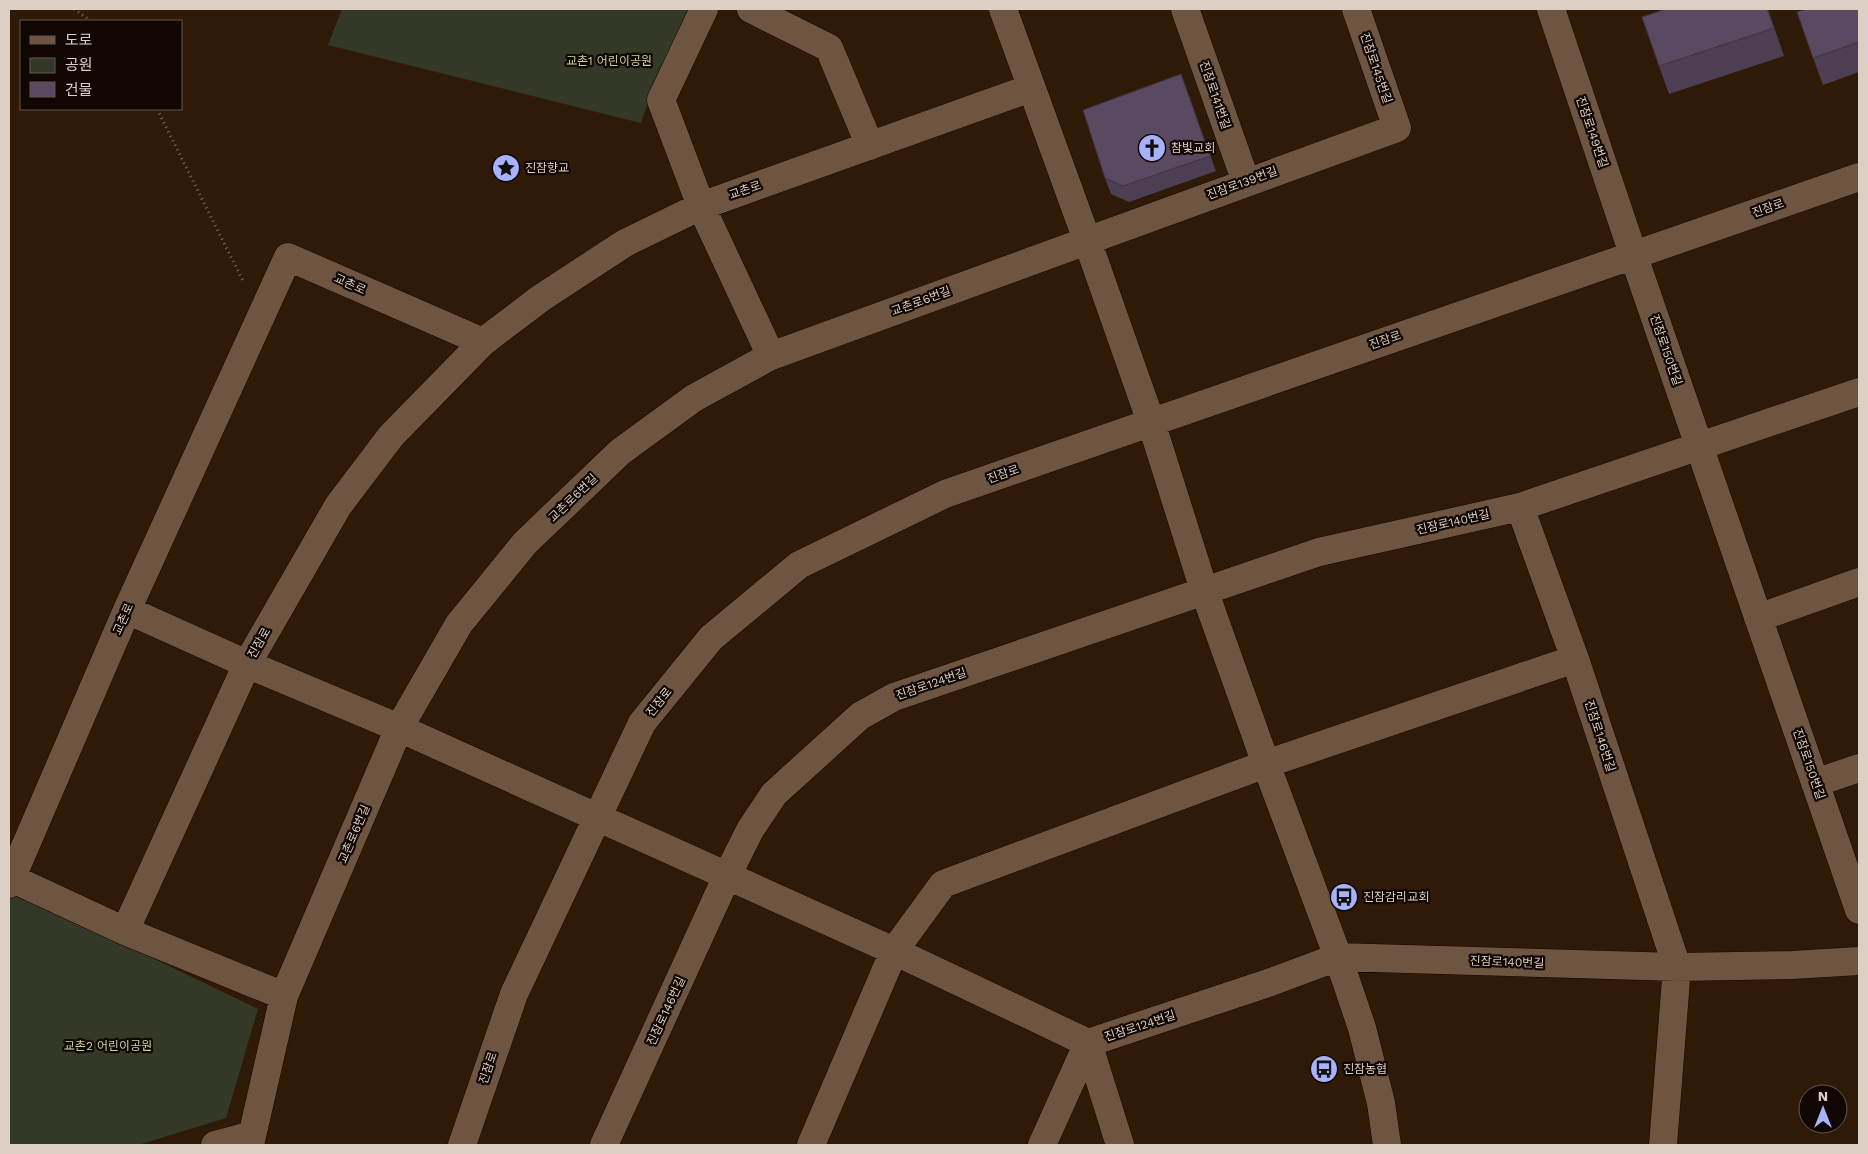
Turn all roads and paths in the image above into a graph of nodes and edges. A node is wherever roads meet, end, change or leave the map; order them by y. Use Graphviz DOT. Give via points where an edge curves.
graph roads {
  1 [pos="74,9"];
  2 [pos="704,9"];
  3 [pos="751,9"];
  4 [pos="1003,9"];
  5 [pos="1185,9"];
  6 [pos="1356,9"];
  7 [pos="1551,9"];
  8 [pos="90,20"];
  9 [pos="1031,88"];
  10 [pos="157,110"];
  11 [pos="1397,128"];
  12 [pos="870,146"];
  13 [pos="1859,177"];
  14 [pos="1246,182"];
  15 [pos="701,206"];
  16 [pos="1087,240"];
  17 [pos="1633,254"];
  18 [pos="261,318"];
  19 [pos="483,342"];
  20 [pos="771,356"];
  21 [pos="1859,392"];
  22 [pos="1151,422"];
  23 [pos="1699,446"];
  24 [pos="1520,507"];
  25 [pos="1859,582"];
  26 [pos="1204,590"];
  27 [pos="127,610"];
  28 [pos="1758,618"];
  29 [pos="1575,659"];
  30 [pos="247,664"];
  31 [pos="399,728"];
  32 [pos="1266,764"];
  33 [pos="1859,768"];
  34 [pos="1815,783"];
  35 [pos="598,818"];
  36 [pos="727,876"];
  37 [pos="10,881"];
  38 [pos="1859,910"];
  39 [pos="125,931"];
  40 [pos="894,951"];
  41 [pos="1338,957"];
  42 [pos="1859,961"];
  43 [pos="1677,967"];
  44 [pos="284,996"];
  45 [pos="1088,1043"];
  46 [pos="251,1140"];
  47 [pos="215,1145"];
  48 [pos="462,1145"];
  49 [pos="604,1145"];
  50 [pos="811,1145"];
  51 [pos="1042,1145"];
  52 [pos="1120,1145"];
  53 [pos="1387,1145"];
  54 [pos="1663,1145"];
  1 -- 8 [label="path"];
  2 -- 15 [label="street" via="661,100"];
  3 -- 12 [label="street" via="829,48"];
  4 -- 9 [label="street"];
  5 -- 14 [label="street, 진잠로141번길"];
  6 -- 11 [label="street, 진잠로145번길"];
  7 -- 17 [label="street, 진잠로149번길"];
  9 -- 12 [label="street, 교촌로"];
  9 -- 16 [label="street"];
  10 -- 18 [label="path"];
  11 -- 14 [label="street, 진잠로139번길"];
  12 -- 15 [label="street, 교촌로"];
  13 -- 17 [label="street, 진잠로"];
  14 -- 16 [label="street, 진잠로139번길"];
  15 -- 19 [label="street, 교촌로" via="625,243 541,298"];
  15 -- 20 [label="street"];
  16 -- 20 [label="street, 교촌로6번길"];
  16 -- 22 [label="street"];
  17 -- 22 [label="street, 진잠로"];
  17 -- 23 [label="street, 진잠로150번길"];
  18 -- 19 [label="street, 교촌로" via="288,257"];
  18 -- 27 [label="street, 교촌로"];
  19 -- 30 [label="street, 진잠로" via="391,436 338,506"];
  20 -- 31 [label="street, 교촌로6번길" via="694,398 620,452 525,543 459,624"];
  21 -- 23 [label="street"];
  22 -- 26 [label="street"];
  22 -- 35 [label="street, 진잠로" via="945,494 799,565 711,638 642,723"];
  23 -- 24 [label="street, 진잠로140번길"];
  23 -- 28 [label="street, 진잠로150번길"];
  24 -- 26 [label="street, 진잠로140번길" via="1320,552"];
  24 -- 29 [label="street, 진잠로146번길"];
  25 -- 28 [label="street"];
  26 -- 32 [label="street"];
  26 -- 36 [label="street, 진잠로124번길" via="894,696 860,716 774,794 750,830"];
  27 -- 30 [label="street, 진잠로124번길"];
  27 -- 37 [label="street, 교촌로"];
  28 -- 34 [label="street, 진잠로150번길"];
  29 -- 32 [label="street"];
  29 -- 43 [label="street, 진잠로146번길"];
  30 -- 31 [label="street, 진잠로124번길"];
  30 -- 39 [label="street, 진잠로"];
  31 -- 35 [label="street, 진잠로124번길"];
  31 -- 44 [label="street, 교촌로6번길"];
  32 -- 40 [label="street" via="943,884"];
  32 -- 41 [label="street"];
  33 -- 34 [label="street"];
  34 -- 38 [label="street, 진잠로150번길"];
  35 -- 36 [label="street, 진잠로124번길"];
  35 -- 48 [label="street, 진잠로" via="514,994"];
  36 -- 40 [label="street, 진잠로124번길"];
  36 -- 49 [label="street, 진잠로146번길"];
  37 -- 39 [label="street"];
  39 -- 44 [label="street"];
  40 -- 45 [label="street, 진잠로124번길"];
  40 -- 50 [label="street"];
  41 -- 43 [label="street, 진잠로140번길"];
  41 -- 45 [label="street, 진잠로124번길"];
  41 -- 53 [label="street" via="1382,1103"];
  42 -- 43 [label="street"];
  43 -- 54 [label="street, 진잠로146번길"];
  44 -- 46 [label="street, 교촌로6번길"];
  45 -- 51 [label="street"];
  45 -- 52 [label="street"];
  46 -- 47 [label="street, 교촌로6번길"];
}
